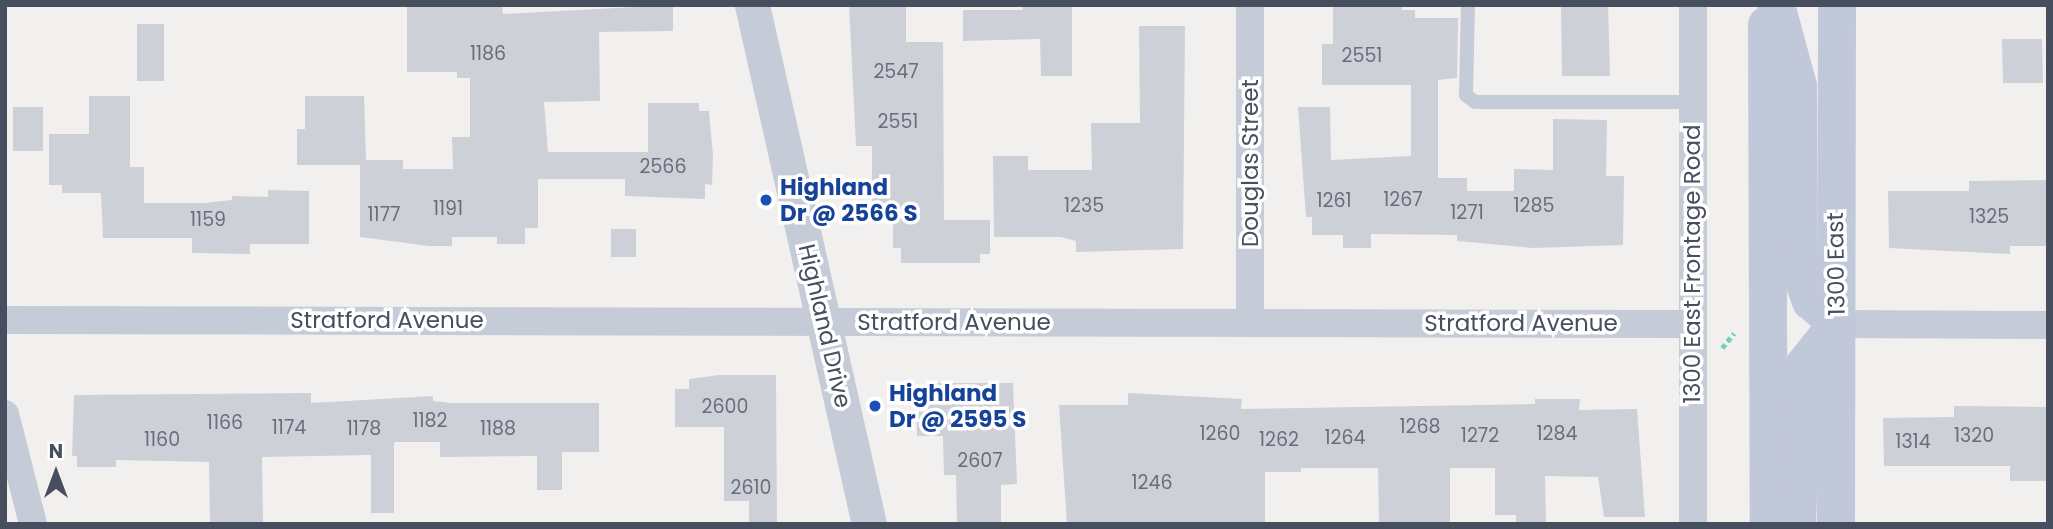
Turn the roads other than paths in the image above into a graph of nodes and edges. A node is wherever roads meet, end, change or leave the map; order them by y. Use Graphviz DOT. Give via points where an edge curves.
graph roads {
  1 [pos="752,5"];
  2 [pos="1250,5"];
  3 [pos="1468,5"];
  4 [pos="1693,5"];
  5 [pos="1767,5"];
  6 [pos="1776,5"];
  7 [pos="1837,5"];
  8 [pos="1692,102"];
  9 [pos="5,320"];
  10 [pos="825,321"];
  11 [pos="1250,321"];
  12 [pos="1692,324"];
  13 [pos="1837,324"];
  14 [pos="2048,325"];
  15 [pos="5,414"];
  16 [pos="33,524"];
  17 [pos="869,524"];
  18 [pos="1693,524"];
  19 [pos="1769,524"];
  20 [pos="1797,524"];
  21 [pos="1836,524"];
  1 -- 10 [label="street, Highland Drive"];
  2 -- 11 [label="street, Douglas Street"];
  3 -- 8 [label="lane" via="1466,95 1475,102"];
  4 -- 8 [label="street, 1300 East Frontage Road"];
  5 -- 19 [label="main road"];
  6 -- 13 [label="main road" via="1798,86 1799,267 1811,301"];
  7 -- 13 [label="main road, 1300 East"];
  8 -- 12 [label="street, 1300 East Frontage Road"];
  9 -- 10 [label="street, Stratford Avenue"];
  10 -- 11 [label="street, Stratford Avenue"];
  10 -- 17 [label="street, Highland Drive"];
  11 -- 12 [label="street, Stratford Avenue"];
  12 -- 18 [label="street, 1300 East Frontage Road"];
  13 -- 14 [label="street"];
  13 -- 20 [label="main road" via="1802,368"];
  13 -- 21 [label="main road, 1300 East"];
  15 -- 16 [label="street"];
}
